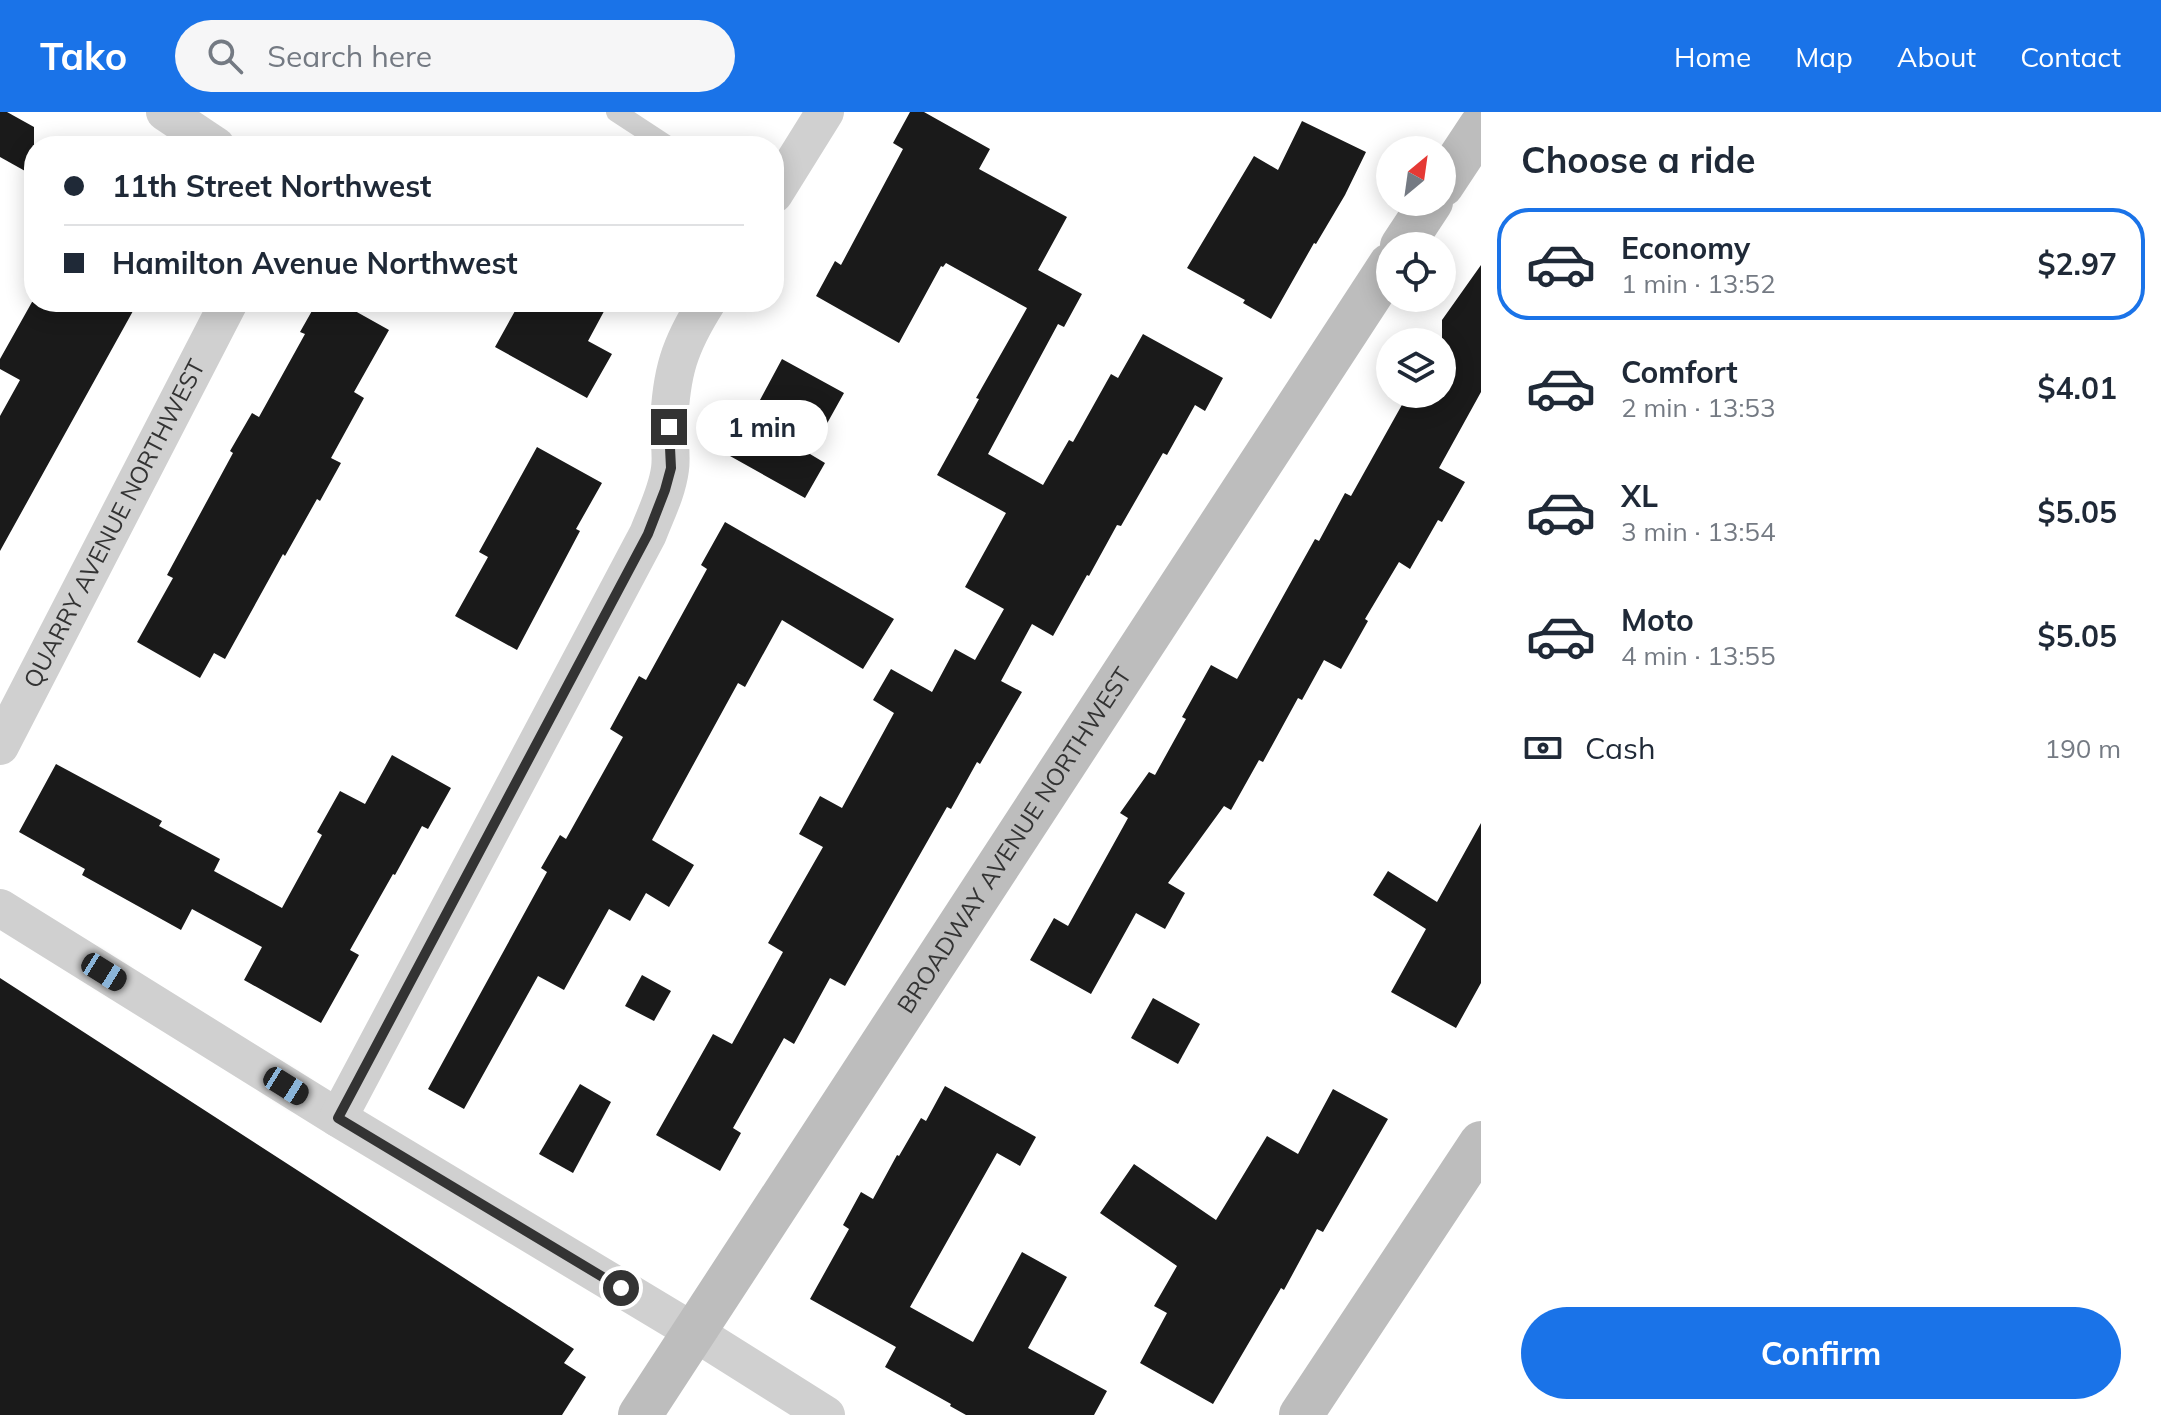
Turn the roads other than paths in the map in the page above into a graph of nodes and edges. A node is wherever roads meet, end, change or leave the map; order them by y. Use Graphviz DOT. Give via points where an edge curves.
graph roads {
  1 [pos="165,112"];
  2 [pos="616,112"];
  3 [pos="825,112"];
  4 [pos="1481,126"];
  5 [pos="201,136"];
  6 [pos="653,136"];
  7 [pos="1456,164"];
  8 [pos="784,178"];
  9 [pos="1376,286"];
  10 [pos="224,312"];
  11 [pos="700,312"];
  12 [pos="0,746"];
  13 [pos="0,908"];
  14 [pos="338,1118"];
  15 [pos="1481,1143"];
  16 [pos="694,1332"];
  17 [pos="640,1415"];
  18 [pos="826,1415"];
  19 [pos="1301,1415"];
  1 -- 5 [label="street"];
  2 -- 6 [label="lane"];
  3 -- 8 [label="street"];
  4 -- 7 [label="street"];
  9 -- 16 [label="street, BROADWAY AVENUE NORTHWEST"];
  10 -- 12 [label="street, QUARRY AVENUE NORTHWEST"];
  11 -- 14 [label="street" via="673,371 671,468 648,534"];
  13 -- 14 [label="street"];
  14 -- 16 [label="street"];
  15 -- 19 [label="street"];
  16 -- 17 [label="street, BROADWAY AVENUE NORTHWEST"];
  16 -- 18 [label="street"];
}
